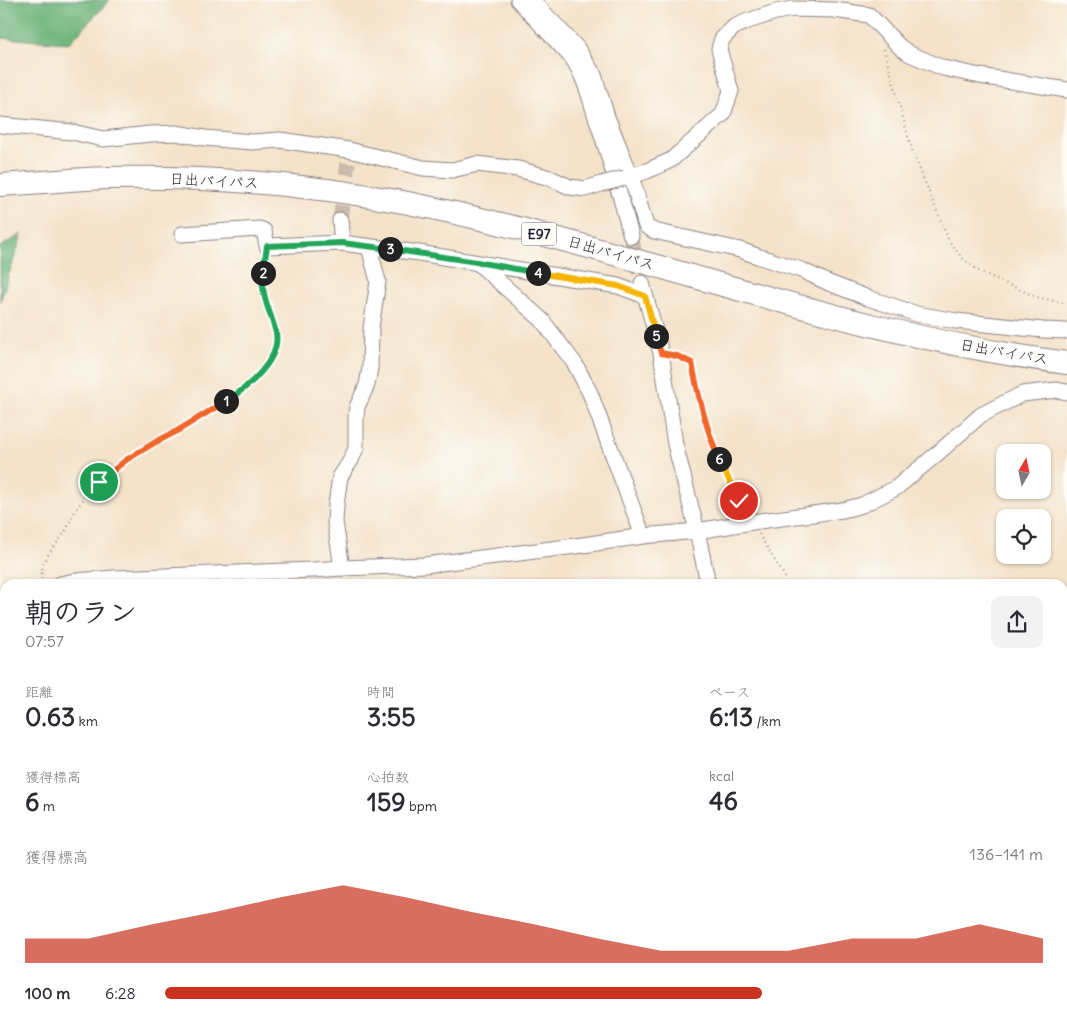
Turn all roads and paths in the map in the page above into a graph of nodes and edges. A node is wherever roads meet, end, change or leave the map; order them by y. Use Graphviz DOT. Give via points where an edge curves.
graph roads {
  1 [pos="518,0"];
  2 [pos="532,0"];
  3 [pos="884,48"];
  4 [pos="1067,90"];
  5 [pos="0,125"];
  6 [pos="628,177"];
  7 [pos="0,185"];
  8 [pos="340,220"];
  9 [pos="182,234"];
  10 [pos="631,236"];
  11 [pos="342,243"];
  12 [pos="267,246"];
  13 [pos="370,247"];
  14 [pos="477,262"];
  15 [pos="1067,304"];
  16 [pos="1067,331"];
  17 [pos="661,353"];
  18 [pos="1067,363"];
  19 [pos="1067,392"];
  20 [pos="752,522"];
  21 [pos="697,531"];
  22 [pos="643,536"];
  23 [pos="342,568"];
  24 [pos="41,579"];
  25 [pos="171,579"];
  26 [pos="707,579"];
  27 [pos="786,579"];
  1 -- 10 [label="street" via="580,70 613,168"];
  2 -- 6 [label="street" via="577,48 594,75"];
  3 -- 15 [label="path" via="912,150 949,241 962,258 979,271 1037,297"];
  4 -- 6 [label="street" via="943,68 900,47 869,15 834,10 776,12 734,27 722,38 719,49 731,91 723,114 671,160"];
  5 -- 6 [label="street, bridge" via="72,132 103,139 176,133 252,142 280,140 348,157 424,168 452,170 478,164 518,169 585,189"];
  6 -- 16 [label="street" via="646,226 654,231 740,250 917,314"];
  7 -- 18 [label="highway, 日出バイパス / E97" via="108,178 220,179 310,187 384,199 555,238 840,318 982,349"];
  8 -- 11 [label="street"];
  9 -- 12 [label="street" via="260,229 264,231"];
  11 -- 12 [label="street"];
  11 -- 13 [label="street"];
  12 -- 24 [label="path" via="262,280 276,335 271,357 239,394 126,460 99,482 85,496 66,531 50,550 43,563"];
  13 -- 14 [label="street"];
  13 -- 23 [label="street" via="378,281 371,328 370,368 367,385 357,407 356,448 340,477 336,505 335,522"];
  14 -- 17 [label="street" via="644,289"];
  14 -- 22 [label="street" via="542,320 575,364 590,393"];
  17 -- 20 [label="path" via="692,363 714,448"];
  17 -- 21 [label="street" via="675,444"];
  19 -- 20 [label="street" via="1022,394 981,415 896,488 862,505"];
  20 -- 21 [label="street"];
  20 -- 27 [label="path"];
  21 -- 22 [label="street"];
  21 -- 26 [label="street"];
  22 -- 23 [label="street" via="425,565"];
  23 -- 25 [label="street"];
}
